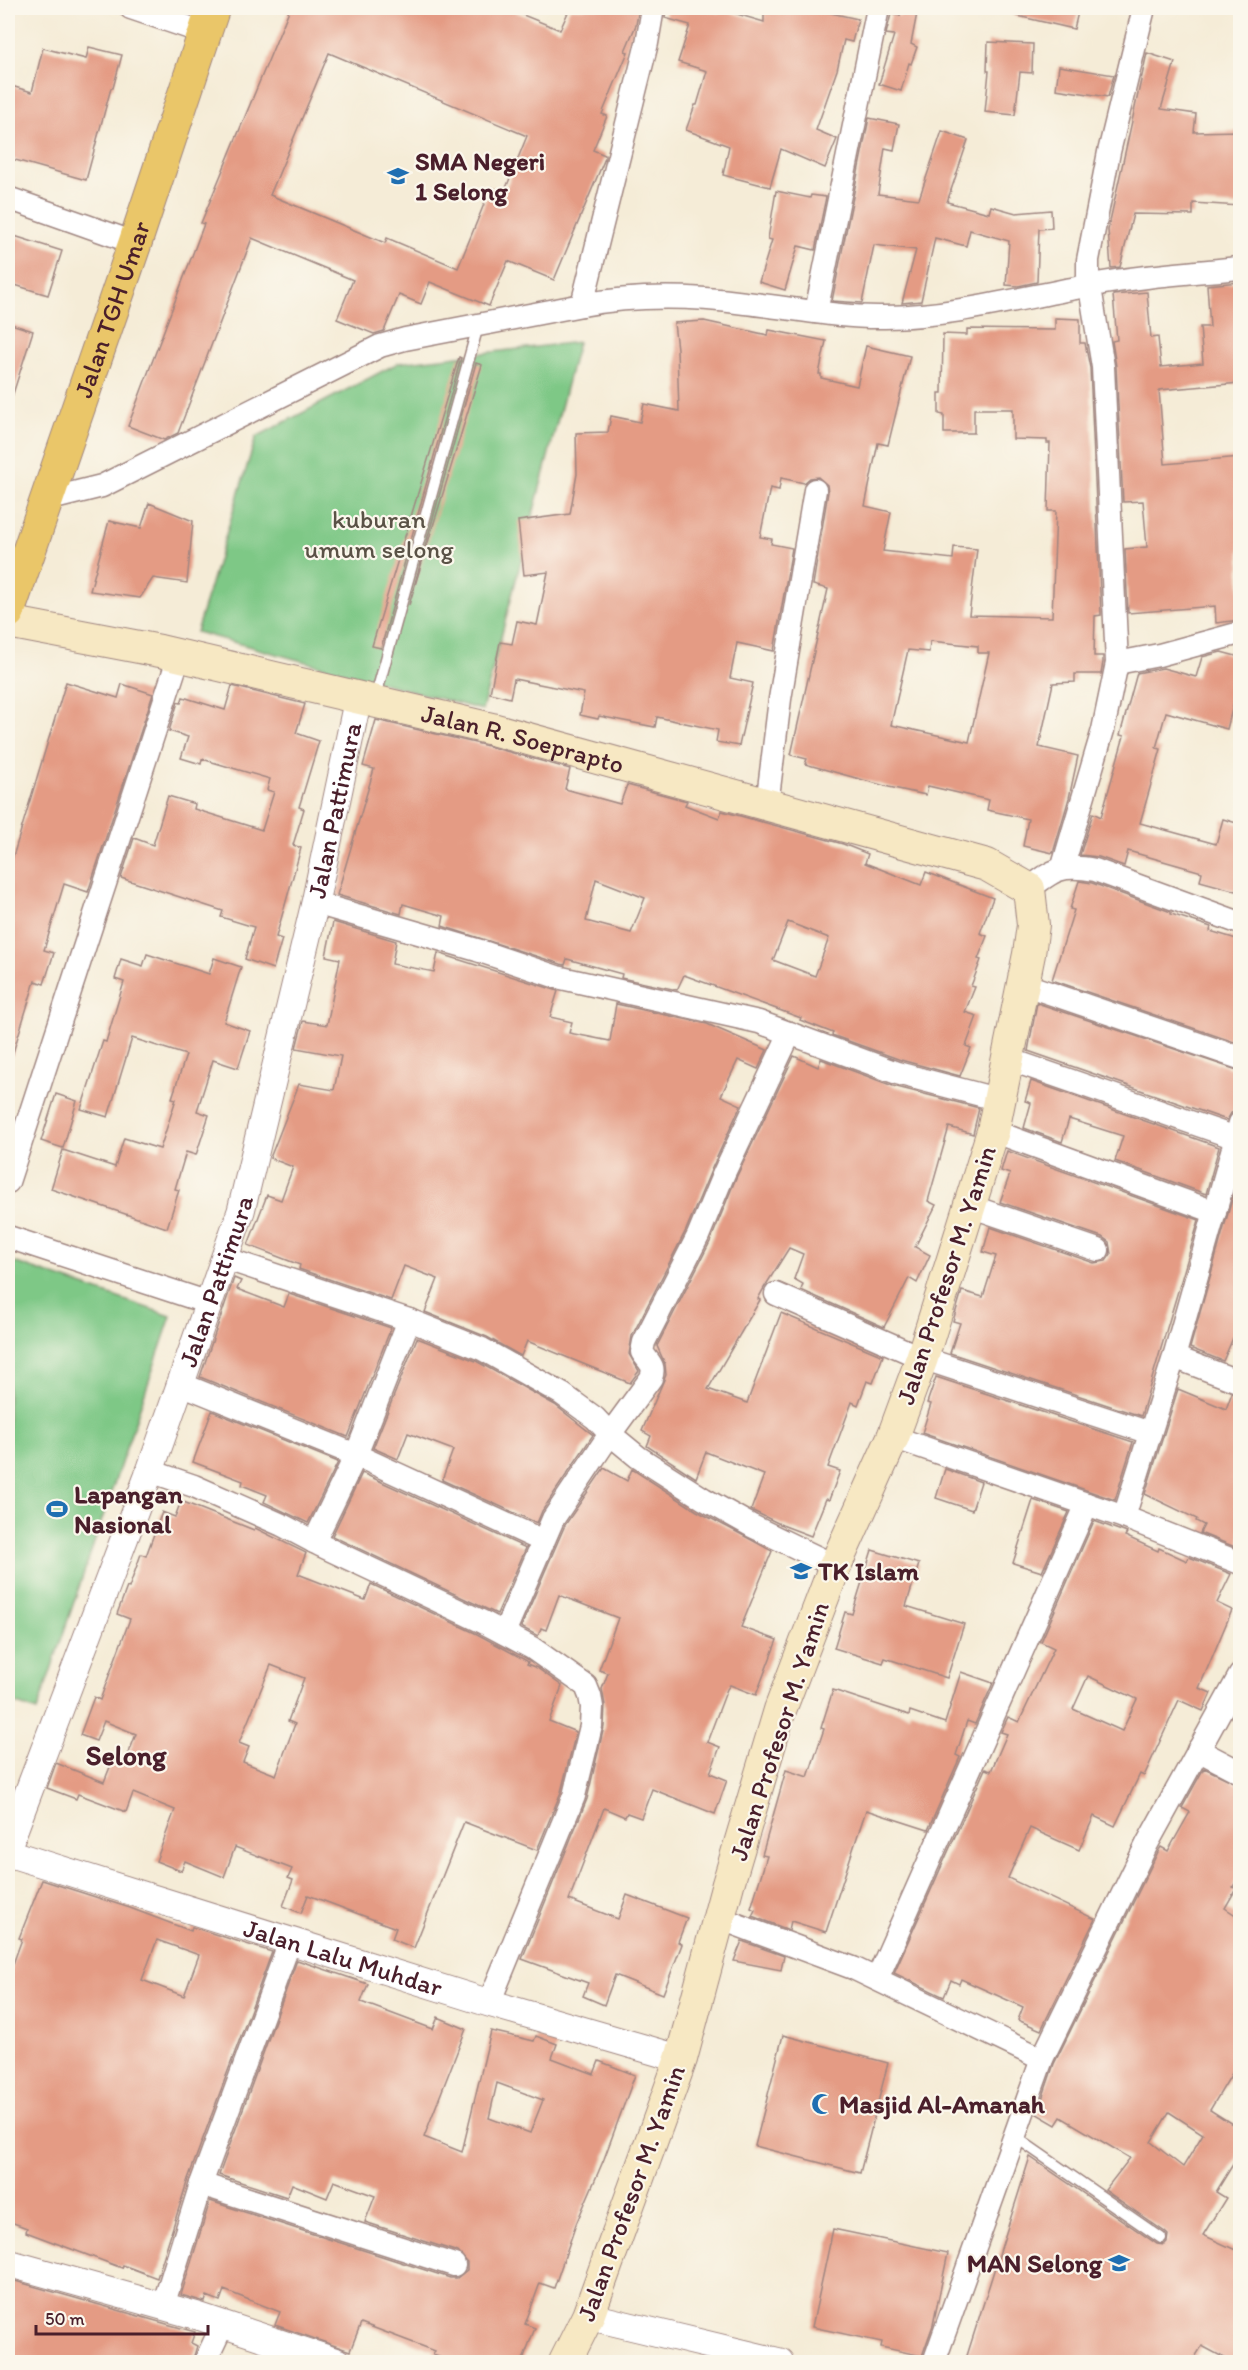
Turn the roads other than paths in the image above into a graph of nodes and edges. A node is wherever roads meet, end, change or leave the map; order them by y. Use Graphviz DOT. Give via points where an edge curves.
graph roads {
  1 [pos="131,8"];
  2 [pos="653,8"];
  3 [pos="878,8"];
  4 [pos="1144,8"];
  5 [pos="209,20"];
  6 [pos="8,198"];
  7 [pos="135,243"];
  8 [pos="1240,268"];
  9 [pos="1091,285"];
  10 [pos="582,305"];
  11 [pos="816,312"];
  12 [pos="477,333"];
  13 [pos="815,490"];
  14 [pos="46,500"];
  15 [pos="8,612"];
  16 [pos="8,622"];
  17 [pos="1240,633"];
  18 [pos="179,656"];
  19 [pos="1117,663"];
  20 [pos="366,700"];
  21 [pos="767,805"];
  22 [pos="1063,866"];
  23 [pos="1029,889"];
  24 [pos="315,903"];
  25 [pos="1240,923"];
  26 [pos="1023,984"];
  27 [pos="790,1033"];
  28 [pos="1240,1058"];
  29 [pos="1008,1059"];
  30 [pos="1000,1100"];
  31 [pos="1238,1130"];
  32 [pos="993,1131"];
  33 [pos="8,1182"];
  34 [pos="1232,1183"];
  35 [pos="970,1206"];
  36 [pos="1215,1212"];
  37 [pos="8,1237"];
  38 [pos="1098,1250"];
  39 [pos="224,1258"];
  40 [pos="776,1294"];
  41 [pos="209,1303"];
  42 [pos="409,1320"];
  43 [pos="1174,1357"];
  44 [pos="922,1358"];
  45 [pos="1240,1382"];
  46 [pos="180,1384"];
  47 [pos="1150,1433"];
  48 [pos="610,1434"];
  49 [pos="893,1437"];
  50 [pos="356,1455"];
  51 [pos="150,1471"];
  52 [pos="1087,1504"];
  53 [pos="1124,1516"];
  54 [pos="543,1541"];
  55 [pos="314,1542"];
  56 [pos="1240,1563"];
  57 [pos="835,1566"];
  58 [pos="504,1633"];
  59 [pos="1240,1676"];
  60 [pos="1198,1750"];
  61 [pos="1240,1772"];
  62 [pos="8,1846"];
  63 [pos="8,1854"];
  64 [pos="719,1918"];
  65 [pos="290,1941"];
  66 [pos="877,1979"];
  67 [pos="489,2002"];
  68 [pos="681,2059"];
  69 [pos="1042,2059"];
  70 [pos="1013,2136"];
  71 [pos="201,2184"];
  72 [pos="1161,2238"];
  73 [pos="8,2263"];
  74 [pos="454,2265"];
  75 [pos="163,2306"];
  76 [pos="588,2316"];
  77 [pos="223,2324"];
  78 [pos="760,2361"];
  79 [pos="205,2362"];
  80 [pos="337,2362"];
  81 [pos="565,2362"];
  82 [pos="934,2362"];
  1 -- 5 [label="street"];
  2 -- 10 [label="street"];
  3 -- 11 [label="street"];
  4 -- 9 [label="street" via="1090,239"];
  5 -- 7 [label="main road, Jalan TGH Umar"];
  6 -- 7 [label="street"];
  7 -- 14 [label="main road, Jalan TGH Umar"];
  8 -- 9 [label="street"];
  9 -- 11 [label="street" via="915,316"];
  9 -- 19 [label="street" via="1103,376"];
  10 -- 11 [label="street" via="675,298"];
  10 -- 12 [label="street"];
  12 -- 14 [label="street" via="405,339 380,346 102,486"];
  12 -- 20 [label="lane"];
  13 -- 21 [label="street" via="780,699"];
  14 -- 15 [label="main road, Jalan TGH Umar"];
  16 -- 18 [label="main road, Jalan R. Soeprapto"];
  17 -- 19 [label="street"];
  18 -- 20 [label="main road, Jalan R. Soeprapto"];
  18 -- 33 [label="street"];
  19 -- 22 [label="street"];
  20 -- 21 [label="main road, Jalan R. Soeprapto" via="492,729"];
  20 -- 24 [label="street, Jalan Pattimura"];
  21 -- 23 [label="main road, Jalan R. Soeprapto" via="987,865"];
  22 -- 23 [label="street"];
  22 -- 25 [label="street" via="1095,870"];
  23 -- 26 [label="main road, Jalan Profesor M. Yamin" via="1033,925"];
  24 -- 27 [label="street" via="557,977 759,1022"];
  24 -- 39 [label="street, Jalan Pattimura" via="241,1211"];
  26 -- 28 [label="street"];
  26 -- 29 [label="main road, Jalan Profesor M. Yamin"];
  27 -- 30 [label="street" via="897,1073"];
  27 -- 48 [label="street" via="698,1236 644,1341 642,1352 651,1363 651,1378"];
  29 -- 30 [label="main road, Jalan Profesor M. Yamin"];
  29 -- 31 [label="street"];
  30 -- 32 [label="main road, Jalan Profesor M. Yamin"];
  31 -- 34 [label="street"];
  32 -- 35 [label="main road, Jalan Profesor M. Yamin"];
  32 -- 36 [label="street"];
  34 -- 36 [label="street"];
  35 -- 38 [label="street"];
  35 -- 44 [label="main road, Jalan Profesor M. Yamin"];
  36 -- 43 [label="street"];
  37 -- 41 [label="street"];
  39 -- 41 [label="street, Jalan Pattimura"];
  39 -- 42 [label="street"];
  40 -- 44 [label="street"];
  41 -- 46 [label="street, Jalan Pattimura"];
  42 -- 48 [label="street" via="482,1349 562,1394"];
  42 -- 50 [label="street"];
  43 -- 45 [label="street"];
  43 -- 47 [label="street"];
  44 -- 47 [label="street"];
  44 -- 49 [label="main road, Jalan Profesor M. Yamin"];
  46 -- 50 [label="street"];
  46 -- 51 [label="street, Jalan Pattimura"];
  47 -- 53 [label="street"];
  48 -- 54 [label="street"];
  48 -- 57 [label="street" via="704,1499"];
  49 -- 52 [label="street"];
  49 -- 57 [label="main road, Jalan Profesor M. Yamin"];
  50 -- 54 [label="street"];
  50 -- 55 [label="street"];
  51 -- 55 [label="street"];
  51 -- 62 [label="street, Jalan Pattimura"];
  52 -- 53 [label="street"];
  52 -- 66 [label="street"];
  53 -- 56 [label="street"];
  54 -- 58 [label="street"];
  55 -- 58 [label="street"];
  57 -- 64 [label="main road, Jalan Profesor M. Yamin" via="780,1710"];
  58 -- 67 [label="street" via="586,1686 592,1707 574,1796"];
  59 -- 60 [label="street"];
  60 -- 61 [label="street"];
  60 -- 69 [label="street" via="1147,1844"];
  63 -- 65 [label="street, Jalan Lalu Muhdar"];
  64 -- 66 [label="street"];
  64 -- 68 [label="main road, Jalan Profesor M. Yamin"];
  65 -- 67 [label="street, Jalan Lalu Muhdar"];
  65 -- 71 [label="street"];
  66 -- 69 [label="street"];
  67 -- 68 [label="street, Jalan Lalu Muhdar"];
  68 -- 76 [label="main road, Jalan Profesor M. Yamin"];
  69 -- 70 [label="street"];
  70 -- 72 [label="lane"];
  70 -- 82 [label="street"];
  71 -- 74 [label="street"];
  71 -- 75 [label="street"];
  73 -- 75 [label="street"];
  75 -- 77 [label="street"];
  76 -- 78 [label="street"];
  76 -- 81 [label="main road, Jalan Profesor M. Yamin"];
  77 -- 79 [label="street"];
  77 -- 80 [label="street"];
}
